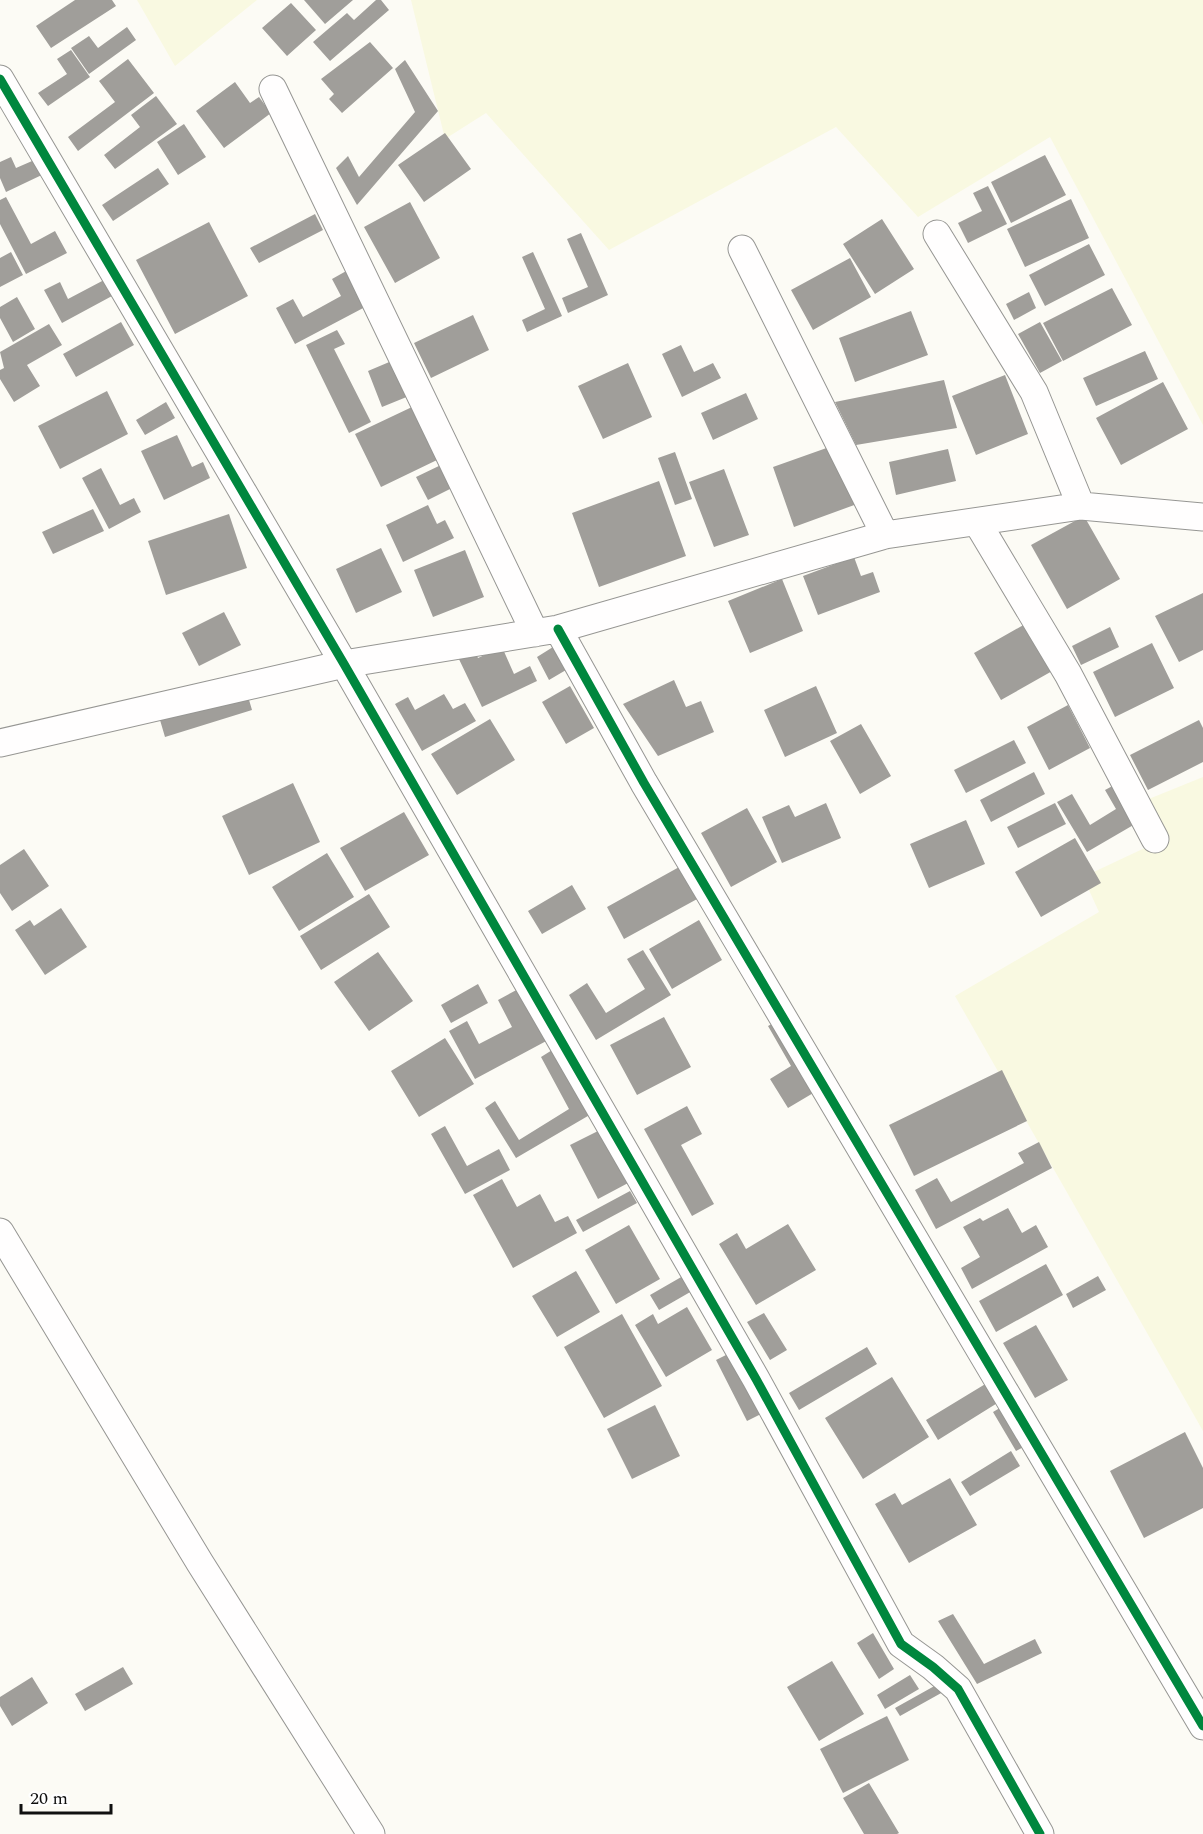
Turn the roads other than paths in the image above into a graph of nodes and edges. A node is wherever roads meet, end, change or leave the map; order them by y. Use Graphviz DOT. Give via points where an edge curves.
graph roads {
  1 [pos="0,79"];
  2 [pos="273,89"];
  3 [pos="937,234"];
  4 [pos="742,249"];
  5 [pos="1082,506"];
  6 [pos="1203,517"];
  7 [pos="977,522"];
  8 [pos="885,536"];
  9 [pos="547,631"];
  10 [pos="344,664"];
  11 [pos="0,743"];
  12 [pos="1155,839"];
  13 [pos="0,1232"];
  14 [pos="1203,1726"];
  15 [pos="371,1834"];
  16 [pos="1040,1834"];
  1 -- 10 [label="street"];
  2 -- 9 [label="street"];
  3 -- 5 [label="street" via="1034,392"];
  4 -- 8 [label="street"];
  5 -- 6 [label="street"];
  5 -- 7 [label="street"];
  7 -- 8 [label="street"];
  7 -- 12 [label="street" via="1068,674"];
  8 -- 9 [label="street"];
  9 -- 10 [label="street"];
  9 -- 14 [label="street" via="644,783"];
  10 -- 11 [label="street"];
  10 -- 16 [label="street" via="756,1380 901,1644 958,1689"];
  13 -- 15 [label="street" via="188,1543"];
}
